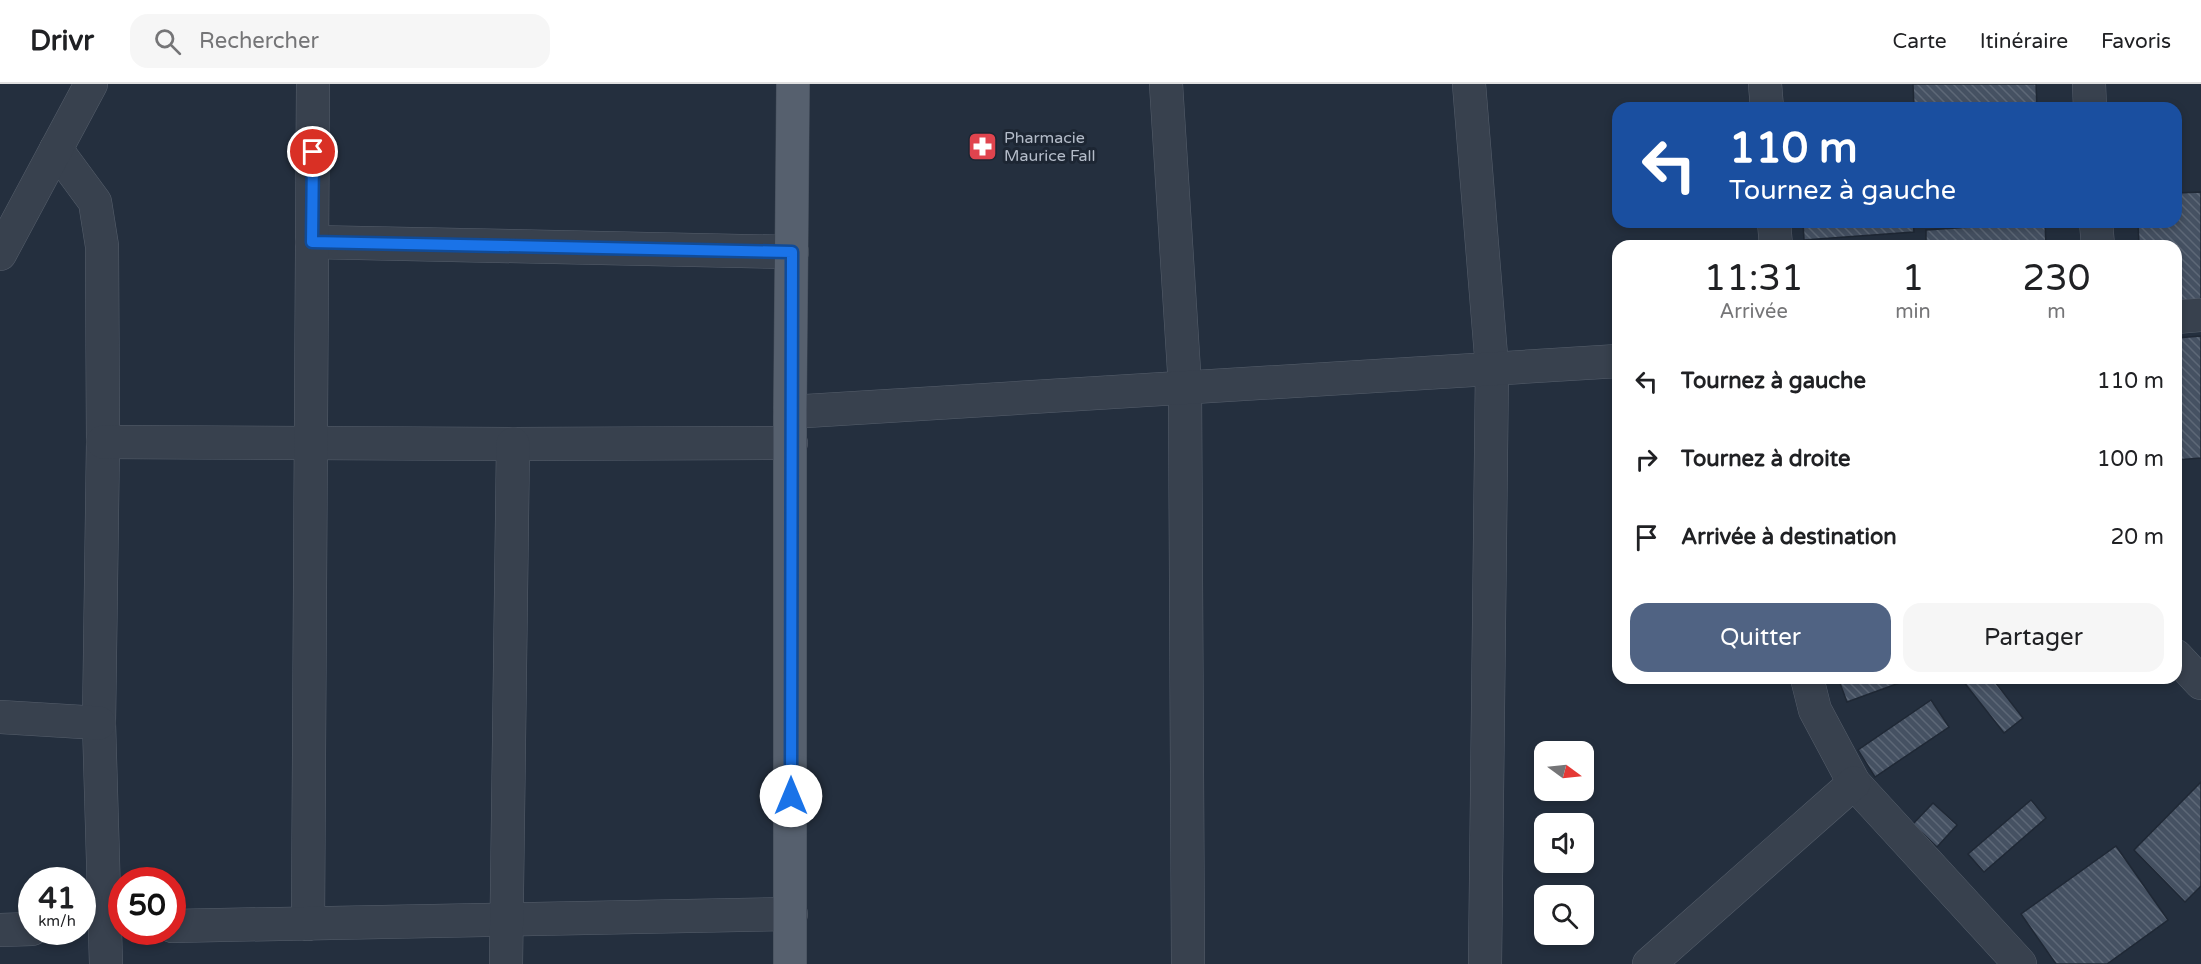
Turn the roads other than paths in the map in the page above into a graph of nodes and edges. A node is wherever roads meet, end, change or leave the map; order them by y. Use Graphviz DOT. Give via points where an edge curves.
graph roads {
  1 [pos="91,84"];
  2 [pos="313,84"];
  3 [pos="793,84"];
  4 [pos="1166,84"];
  5 [pos="1469,84"];
  6 [pos="1765,84"];
  7 [pos="2089,84"];
  8 [pos="1766,102"];
  9 [pos="2090,102"];
  10 [pos="56,149"];
  11 [pos="312,242"];
  12 [pos="792,252"];
  13 [pos="0,255"];
  14 [pos="2201,315"];
  15 [pos="2182,317"];
  16 [pos="1612,360"];
  17 [pos="1492,368"];
  18 [pos="1185,387"];
  19 [pos="791,428"];
  20 [pos="103,442"];
  21 [pos="311,442"];
  22 [pos="513,444"];
  23 [pos="2182,662"];
  24 [pos="2201,683"];
  25 [pos="1808,684"];
  26 [pos="0,717"];
  27 [pos="99,723"];
  28 [pos="1854,783"];
  29 [pos="791,914"];
  30 [pos="506,920"];
  31 [pos="308,924"];
  32 [pos="186,926"];
  33 [pos="103,928"];
  34 [pos="18,929"];
  35 [pos="0,930"];
  36 [pos="106,964"];
  37 [pos="506,964"];
  38 [pos="790,964"];
  39 [pos="1188,964"];
  40 [pos="1485,964"];
  41 [pos="1649,964"];
  42 [pos="2020,964"];
  1 -- 10 [label="street"];
  2 -- 11 [label="street"];
  3 -- 12 [label="main road"];
  4 -- 18 [label="street"];
  5 -- 17 [label="street"];
  6 -- 8 [label="street"];
  7 -- 9 [label="street"];
  10 -- 13 [label="street"];
  10 -- 20 [label="street" via="95,202 102,246"];
  11 -- 12 [label="street"];
  11 -- 21 [label="street"];
  12 -- 19 [label="main road"];
  14 -- 15 [label="street"];
  16 -- 17 [label="street"];
  17 -- 18 [label="street"];
  17 -- 40 [label="street"];
  18 -- 19 [label="street"];
  18 -- 39 [label="street"];
  19 -- 22 [label="street"];
  19 -- 29 [label="main road"];
  20 -- 21 [label="street"];
  20 -- 27 [label="street"];
  21 -- 22 [label="street"];
  21 -- 31 [label="street"];
  22 -- 30 [label="street"];
  23 -- 24 [label="street"];
  25 -- 28 [label="street" via="1815,710"];
  26 -- 27 [label="street"];
  27 -- 33 [label="street"];
  28 -- 41 [label="street"];
  28 -- 42 [label="street"];
  29 -- 30 [label="street"];
  29 -- 38 [label="main road"];
  30 -- 31 [label="street"];
  30 -- 37 [label="street"];
  31 -- 32 [label="street"];
  33 -- 36 [label="street"];
  34 -- 35 [label="street"];
}
